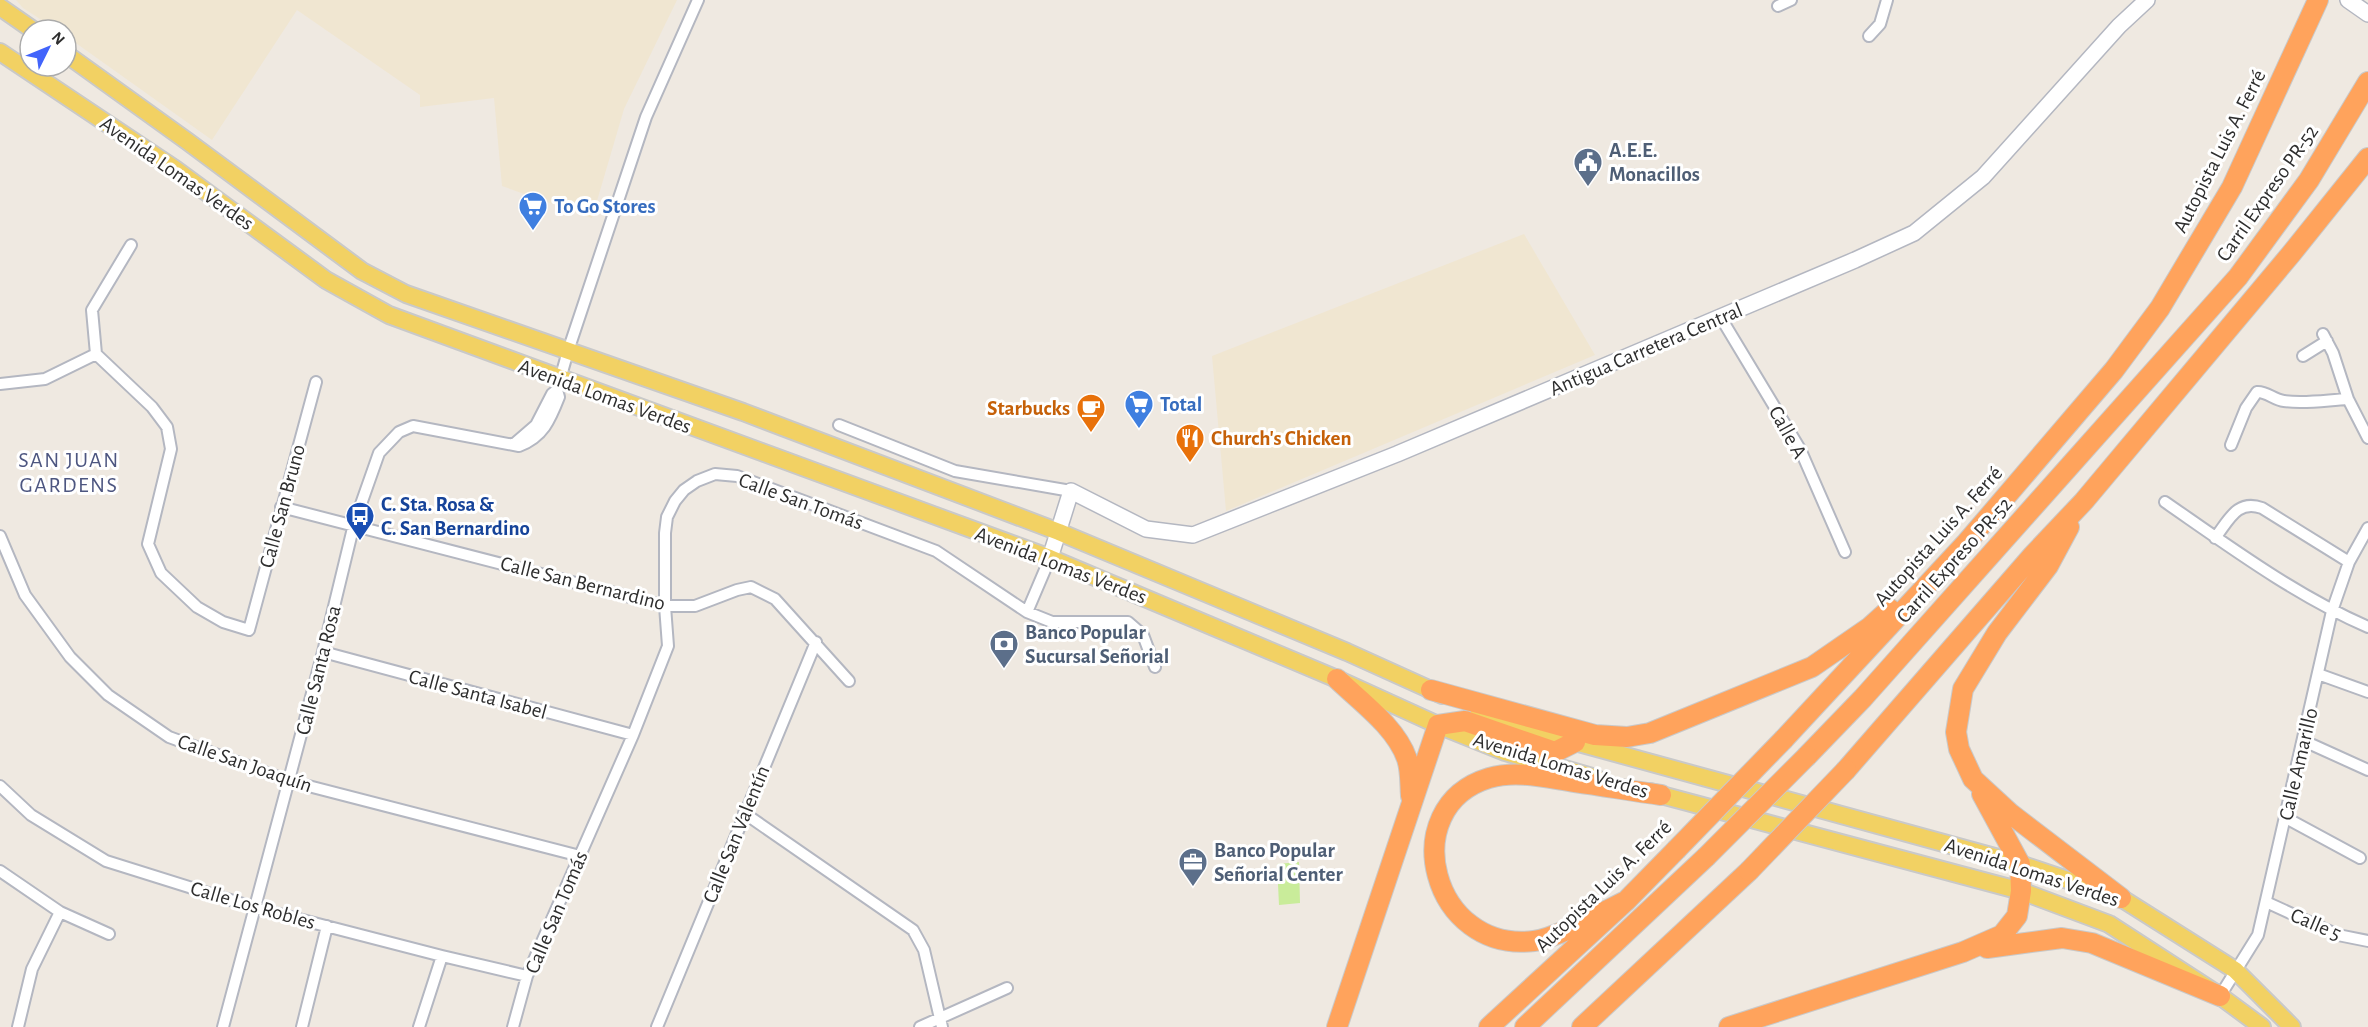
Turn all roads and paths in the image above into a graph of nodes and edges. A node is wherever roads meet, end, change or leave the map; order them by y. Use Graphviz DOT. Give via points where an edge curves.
graph roads {
  1 [pos="698,0"];
  2 [pos="1791,0"];
  3 [pos="1887,0"];
  4 [pos="2147,0"];
  5 [pos="2319,0"];
  6 [pos="2348,0"];
  7 [pos="1778,6"];
  8 [pos="0,7"];
  9 [pos="2368,14"];
  10 [pos="18,20"];
  11 [pos="1869,36"];
  12 [pos="0,52"];
  13 [pos="78,63"];
  14 [pos="2368,82"];
  15 [pos="2365,163"];
  16 [pos="131,245"];
  17 [pos="1721,318"];
  18 [pos="568,351"];
  19 [pos="96,354"];
  20 [pos="2303,356"];
  21 [pos="316,382"];
  22 [pos="0,384"];
  23 [pos="558,385"];
  24 [pos="2348,399"];
  25 [pos="839,425"];
  26 [pos="2368,438"];
  27 [pos="2231,445"];
  28 [pos="1071,491"];
  29 [pos="2084,501"];
  30 [pos="2165,502"];
  31 [pos="281,507"];
  32 [pos="354,524"];
  33 [pos="2368,528"];
  34 [pos="1059,532"];
  35 [pos="0,536"];
  36 [pos="2215,538"];
  37 [pos="1967,542"];
  38 [pos="1845,552"];
  39 [pos="1050,558"];
  40 [pos="2349,562"];
  41 [pos="664,606"];
  42 [pos="1027,612"];
  43 [pos="2332,612"];
  44 [pos="2368,627"];
  45 [pos="816,642"];
  46 [pos="324,652"];
  47 [pos="1155,667"];
  48 [pos="2318,674"];
  49 [pos="1337,679"];
  50 [pos="849,681"];
  51 [pos="1431,690"];
  52 [pos="2368,692"];
  53 [pos="1438,724"];
  54 [pos="633,735"];
  55 [pos="2304,741"];
  56 [pos="1575,742"];
  57 [pos="2368,770"];
  58 [pos="1973,779"];
  59 [pos="289,780"];
  60 [pos="0,786"];
  61 [pos="1661,795"];
  62 [pos="1411,807"];
  63 [pos="744,813"];
  64 [pos="2286,818"];
  65 [pos="580,856"];
  66 [pos="2360,858"];
  67 [pos="2020,864"];
  68 [pos="0,871"];
  69 [pos="2021,891"];
  70 [pos="2121,898"];
  71 [pos="1626,901"];
  72 [pos="2266,902"];
  73 [pos="256,908"];
  74 [pos="60,912"];
  75 [pos="327,926"];
  76 [pos="109,934"];
  77 [pos="2368,941"];
  78 [pos="1963,952"];
  79 [pos="442,956"];
  80 [pos="2235,970"];
  81 [pos="527,976"];
  82 [pos="1007,988"];
  83 [pos="2220,996"];
  84 [pos="941,1022"];
  85 [pos="18,1027"];
  86 [pos="223,1027"];
  87 [pos="302,1027"];
  88 [pos="419,1027"];
  89 [pos="513,1027"];
  90 [pos="657,1027"];
  91 [pos="920,1027"];
  92 [pos="1337,1027"];
  93 [pos="1489,1027"];
  94 [pos="1525,1027"];
  95 [pos="1582,1027"];
  96 [pos="1729,1027"];
  97 [pos="2244,1027"];
  98 [pos="2262,1027"];
  99 [pos="2292,1027"];
  1 -- 18 [label="street, Calle Santa Rosa" via="646,117"];
  2 -- 7 [label="street"];
  3 -- 11 [label="street" via="1880,24"];
  4 -- 17 [label="street, Antigua Carretera Central" via="1983,177 1914,233"];
  5 -- 37 [label="highway, Autopista Luis A. Ferré" via="2232,187 2160,308 2114,370"];
  6 -- 9 [label="street"];
  8 -- 10 [label="main road"];
  12 -- 23 [label="main road, Avenida Lomas Verdes" via="175,169 347,294"];
  13 -- 18 [label="main road, Avenida Lomas Verdes" via="362,271 406,294"];
  14 -- 94 [label="highway, Carril Expreso PR-52, bridge" via="2309,180 2238,277 1863,698 1706,857"];
  15 -- 29 [label="highway"];
  16 -- 19 [label="street" via="92,310"];
  17 -- 28 [label="street, Antigua Carretera Central" via="1192,535 1146,529"];
  17 -- 38 [label="street, Calle A" via="1800,449"];
  18 -- 23 [label="street, Calle Santa Rosa"];
  18 -- 34 [label="main road, Avenida Lomas Verdes" via="754,416"];
  19 -- 22 [label="street" via="45,379"];
  19 -- 31 [label="street, Calle San Bruno" via="152,406 167,427 171,449 147,544 161,573 197,607 223,622 249,630"];
  20 -- 24 [label="street" via="2325,338 2334,353"];
  21 -- 31 [label="street, Calle San Bruno"];
  23 -- 32 [label="street, Calle Santa Rosa" via="559,397 541,434 519,446 413,426 399,432 379,453"];
  23 -- 39 [label="main road, Avenida Lomas Verdes"];
  24 -- 26 [label="street"];
  24 -- 27 [label="street" via="2291,402 2257,393 2246,408"];
  25 -- 28 [label="street" via="955,471"];
  28 -- 34 [label="street"];
  29 -- 58 [label="highway" via="2048,566 1997,633 1963,689 1956,732"];
  29 -- 95 [label="highway, bridge" via="1846,770 1749,871"];
  30 -- 36 [label="street"];
  31 -- 32 [label="street, Calle San Bernardino"];
  32 -- 41 [label="street, Calle San Bernardino"];
  32 -- 46 [label="street, Calle Santa Rosa"];
  33 -- 40 [label="street, Calle Amarillo"];
  34 -- 39 [label="street"];
  34 -- 51 [label="main road, Avenida Lomas Verdes"];
  35 -- 59 [label="street, Calle San Joaquín" via="25,595 70,657 108,695 169,737"];
  36 -- 40 [label="street" via="2235,513 2253,505"];
  36 -- 43 [label="street"];
  37 -- 51 [label="highway" via="1870,627 1812,667 1650,733 1627,737 1595,735"];
  37 -- 71 [label="highway, Autopista Luis A. Ferré, bridge"];
  39 -- 42 [label="street"];
  39 -- 49 [label="main road, Avenida Lomas Verdes"];
  40 -- 43 [label="street, Calle Amarillo"];
  41 -- 42 [label="street, Calle San Tomás" via="667,517 684,490 715,474 757,482 936,551"];
  41 -- 45 [label="street, Calle San Bernardino" via="695,606 751,587 775,599"];
  41 -- 54 [label="street, Calle San Tomás" via="668,646"];
  42 -- 47 [label="street, Calle San Tomás" via="1052,622 1128,622 1143,635"];
  43 -- 44 [label="street"];
  43 -- 48 [label="street, Calle Amarillo"];
  45 -- 50 [label="street, Calle San Bernardino"];
  45 -- 63 [label="street, Calle San Valentín"];
  46 -- 54 [label="street, Calle Santa Isabel"];
  46 -- 59 [label="street, Calle Santa Rosa"];
  48 -- 52 [label="street"];
  48 -- 55 [label="street, Calle Amarillo"];
  49 -- 53 [label="main road, Avenida Lomas Verdes"];
  49 -- 62 [label="highway" via="1401,744 1410,773"];
  51 -- 56 [label="main road, Avenida Lomas Verdes" via="1513,725"];
  53 -- 56 [label="highway" via="1465,721 1555,752"];
  53 -- 61 [label="main road, Avenida Lomas Verdes" via="1505,752"];
  53 -- 62 [label="highway"];
  54 -- 65 [label="street, Calle San Tomás"];
  55 -- 57 [label="street"];
  55 -- 64 [label="street, Calle Amarillo"];
  56 -- 67 [label="main road, Avenida Lomas Verdes"];
  58 -- 67 [label="highway"];
  58 -- 70 [label="highway" via="2011,814"];
  59 -- 65 [label="street, Calle San Joaquín"];
  59 -- 73 [label="street, Calle Santa Rosa"];
  60 -- 73 [label="street, Calle Los Robles" via="31,814 106,861"];
  61 -- 69 [label="main road, Avenida Lomas Verdes"];
  61 -- 71 [label="highway" via="1504,775 1470,787 1450,805 1438,827 1434,861 1440,887 1461,917 1494,939 1544,939"];
  62 -- 92 [label="highway"];
  63 -- 84 [label="street" via="913,930 924,950"];
  63 -- 90 [label="street, Calle San Valentín"];
  64 -- 66 [label="street"];
  64 -- 72 [label="street, Calle Amarillo"];
  65 -- 81 [label="street, Calle San Tomás"];
  67 -- 69 [label="highway"];
  67 -- 70 [label="main road, Avenida Lomas Verdes"];
  68 -- 74 [label="street"];
  69 -- 78 [label="highway" via="2017,916 2002,935"];
  69 -- 83 [label="main road, Avenida Lomas Verdes" via="2109,924"];
  70 -- 80 [label="main road, Avenida Lomas Verdes"];
  71 -- 93 [label="highway, Autopista Luis A. Ferré"];
  72 -- 77 [label="street, Calle 5" via="2338,936"];
  72 -- 80 [label="street, Calle Amarillo" via="2258,935"];
  73 -- 75 [label="street, Calle Los Robles"];
  73 -- 86 [label="street, Calle Santa Rosa"];
  74 -- 76 [label="street"];
  74 -- 85 [label="street" via="32,969"];
  75 -- 79 [label="street, Calle Los Robles"];
  75 -- 87 [label="street"];
  78 -- 83 [label="highway" via="2045,939 2092,943"];
  78 -- 96 [label="highway"];
  79 -- 81 [label="street, Calle Los Robles"];
  79 -- 88 [label="street"];
  80 -- 83 [label="street, Calle Amarillo"];
  80 -- 99 [label="main road, Avenida Lomas Verdes"];
  81 -- 89 [label="street, Calle San Tomás"];
  82 -- 84 [label="street"];
  83 -- 97 [label="main road"];
  83 -- 98 [label="main road, Avenida Lomas Verdes"];
  84 -- 91 [label="street"];
}
